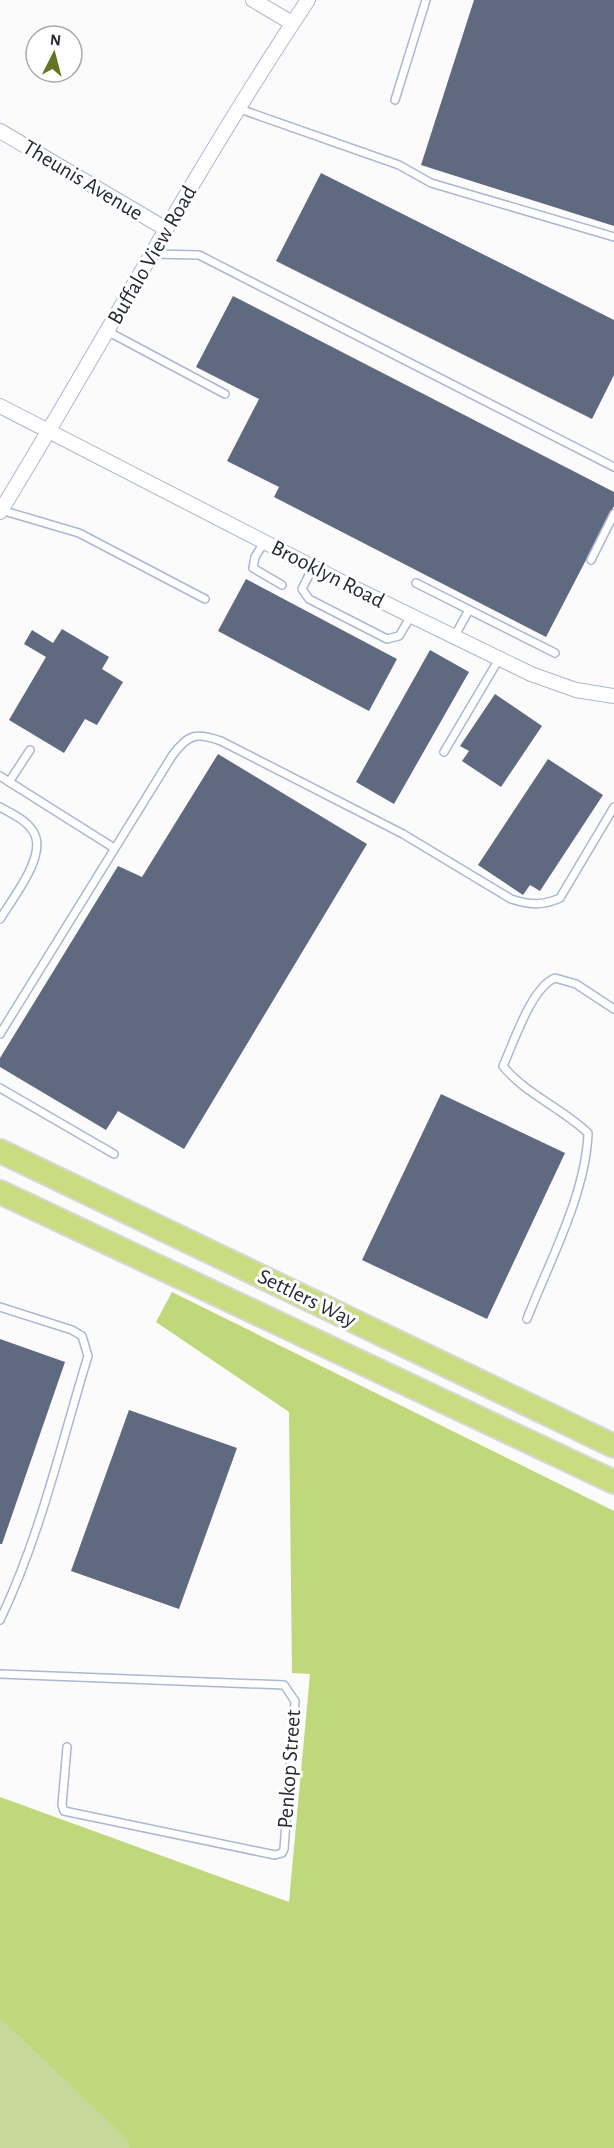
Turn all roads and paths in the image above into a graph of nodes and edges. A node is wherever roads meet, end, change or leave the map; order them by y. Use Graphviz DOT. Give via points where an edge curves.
graph roads {
  1 [pos="253,0"];
  2 [pos="308,0"];
  3 [pos="426,0"];
  4 [pos="292,23"];
  5 [pos="394,100"];
  6 [pos="240,109"];
  7 [pos="0,131"];
  8 [pos="165,229"];
  9 [pos="614,237"];
  10 [pos="152,254"];
  11 [pos="107,331"];
  12 [pos="225,394"];
  13 [pos="0,406"];
  14 [pos="49,433"];
  15 [pos="614,467"];
  16 [pos="1,511"];
  17 [pos="614,514"];
  18 [pos="265,541"];
  19 [pos="591,560"];
  20 [pos="313,567"];
  21 [pos="416,583"];
  22 [pos="282,585"];
  23 [pos="205,598"];
  24 [pos="469,610"];
  25 [pos="411,615"];
  26 [pos="454,636"];
  27 [pos="555,653"];
  28 [pos="499,658"];
  29 [pos="614,696"];
  30 [pos="30,750"];
  31 [pos="444,752"];
  32 [pos="0,776"];
  33 [pos="9,782"];
  34 [pos="0,807"];
  35 [pos="614,807"];
  36 [pos="114,848"];
  37 [pos="0,919"];
  38 [pos="614,1009"];
  39 [pos="0,1034"];
  40 [pos="0,1088"];
  41 [pos="0,1151"];
  42 [pos="114,1154"];
  43 [pos="0,1192"];
  44 [pos="0,1307"];
  45 [pos="527,1319"];
  46 [pos="614,1446"];
  47 [pos="614,1482"];
  48 [pos="0,1620"];
  49 [pos="0,1674"];
  50 [pos="68,1747"];
  1 -- 4 [label="street"];
  2 -- 4 [label="street, Buffalo View Road"];
  3 -- 5 [label="lane"];
  4 -- 6 [label="street, Buffalo View Road"];
  6 -- 8 [label="street, Buffalo View Road"];
  6 -- 9 [label="lane" via="399,165 431,183"];
  7 -- 8 [label="street, Theunis Avenue"];
  8 -- 10 [label="street, Buffalo View Road"];
  10 -- 11 [label="street, Buffalo View Road"];
  10 -- 15 [label="lane" via="200,255"];
  11 -- 12 [label="lane"];
  11 -- 14 [label="street, Buffalo View Road"];
  13 -- 14 [label="street, Brooklyn Road"];
  14 -- 16 [label="street, Buffalo View Road"];
  14 -- 18 [label="street, Brooklyn Road"];
  16 -- 23 [label="lane" via="80,533"];
  17 -- 19 [label="lane"];
  18 -- 20 [label="street, Brooklyn Road"];
  18 -- 22 [label="lane" via="253,568"];
  20 -- 25 [label="street, Brooklyn Road"];
  20 -- 25 [label="lane" via="302,589 309,599 387,639 399,636"];
  21 -- 24 [label="lane"];
  24 -- 26 [label="lane"];
  24 -- 27 [label="lane"];
  25 -- 26 [label="street, Brooklyn Road"];
  26 -- 28 [label="street, Brooklyn Road"];
  28 -- 29 [label="street, Brooklyn Road" via="554,683"];
  28 -- 31 [label="lane"];
  30 -- 33 [label="lane"];
  32 -- 33 [label="lane"];
  33 -- 36 [label="lane"];
  34 -- 37 [label="lane" via="23,820 35,834 37,849 33,863"];
  35 -- 36 [label="lane" via="560,898 545,905 530,905 511,899 403,834 221,741 193,735 181,743"];
  36 -- 39 [label="lane"];
  38 -- 45 [label="lane" via="576,984 555,978 544,982 503,1066 514,1080 569,1115 588,1133 587,1157 578,1188"];
  40 -- 42 [label="lane"];
  41 -- 46 [label="main road, Settlers Way"];
  43 -- 47 [label="main road, Settlers Way"];
  44 -- 48 [label="lane" via="72,1330 82,1336 88,1356 31,1543"];
  49 -- 50 [label="lane, Penkop Street" via="284,1685 295,1701 284,1849 275,1855 64,1811"];
}
